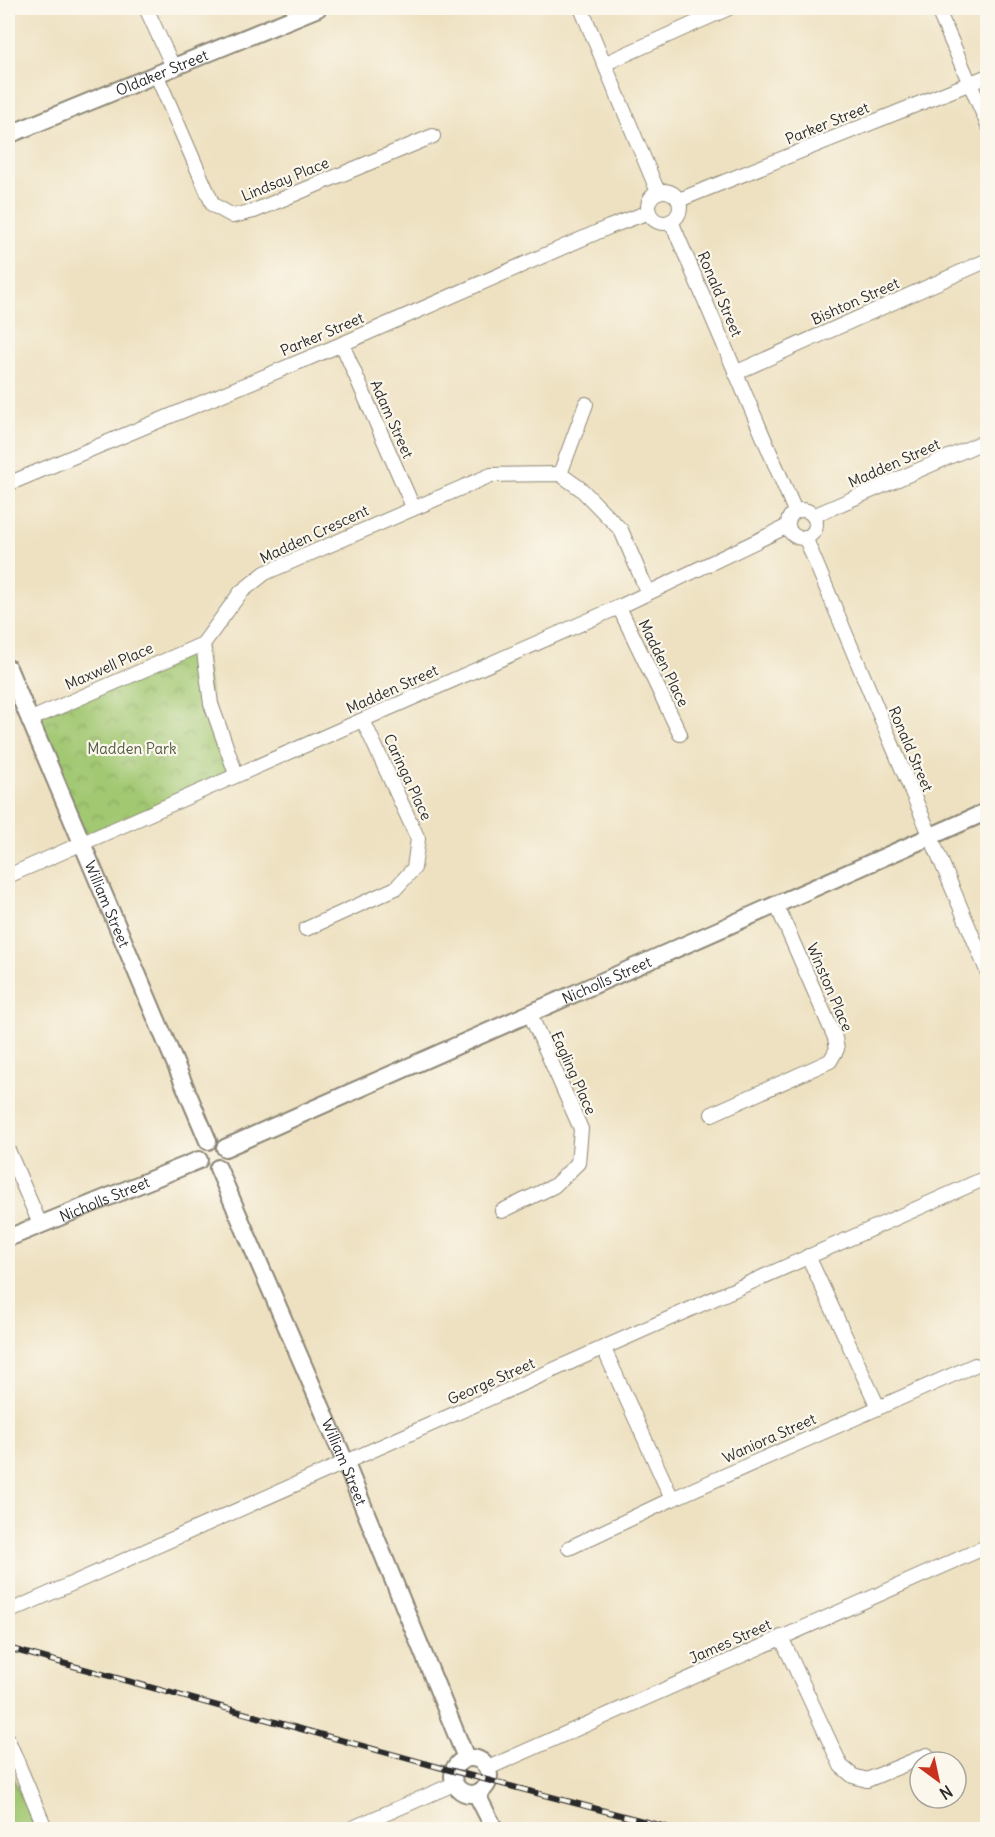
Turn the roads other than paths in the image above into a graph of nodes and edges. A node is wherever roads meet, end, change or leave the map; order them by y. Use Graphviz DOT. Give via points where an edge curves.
graph roads {
  1 [pos="146,8"];
  2 [pos="318,8"];
  3 [pos="581,8"];
  4 [pos="729,8"];
  5 [pos="937,8"];
  6 [pos="606,63"];
  7 [pos="174,69"];
  8 [pos="157,76"];
  9 [pos="987,76"];
  10 [pos="970,84"];
  11 [pos="987,124"];
  12 [pos="8,135"];
  13 [pos="433,135"];
  14 [pos="658,192"];
  15 [pos="679,200"];
  16 [pos="649,212"];
  17 [pos="671,221"];
  18 [pos="987,260"];
  19 [pos="342,344"];
  20 [pos="735,373"];
  21 [pos="586,404"];
  22 [pos="987,440"];
  23 [pos="560,474"];
  24 [pos="8,484"];
  25 [pos="413,507"];
  26 [pos="795,511"];
  27 [pos="813,516"];
  28 [pos="788,526"];
  29 [pos="805,537"];
  30 [pos="648,593"];
  31 [pos="619,607"];
  32 [pos="203,644"];
  33 [pos="8,668"];
  34 [pos="29,720"];
  35 [pos="363,720"];
  36 [pos="680,734"];
  37 [pos="236,774"];
  38 [pos="987,811"];
  39 [pos="930,836"];
  40 [pos="83,844"];
  41 [pos="8,876"];
  42 [pos="777,906"];
  43 [pos="306,929"];
  44 [pos="987,973"];
  45 [pos="530,1014"];
  46 [pos="712,1114"];
  47 [pos="208,1141"];
  48 [pos="225,1148"];
  49 [pos="8,1150"];
  50 [pos="199,1160"];
  51 [pos="219,1168"];
  52 [pos="987,1177"];
  53 [pos="502,1210"];
  54 [pos="40,1224"];
  55 [pos="8,1238"];
  56 [pos="808,1256"];
  57 [pos="604,1349"];
  58 [pos="975,1365"];
  59 [pos="878,1407"];
  60 [pos="346,1464"];
  61 [pos="672,1499"];
  62 [pos="987,1546"];
  63 [pos="569,1548"];
  64 [pos="8,1612"];
  65 [pos="781,1636"];
  66 [pos="8,1740"];
  67 [pos="466,1758"];
  68 [pos="908,1763"];
  69 [pos="488,1768"];
  70 [pos="454,1784"];
  71 [pos="476,1793"];
  72 [pos="46,1830"];
  73 [pos="348,1830"];
  74 [pos="495,1830"];
  1 -- 7 [label="street"];
  2 -- 7 [label="street, Oldaker Street"];
  3 -- 6 [label="street"];
  4 -- 6 [label="street"];
  5 -- 10 [label="street"];
  6 -- 14 [label="street"];
  7 -- 8 [label="street, Oldaker Street"];
  8 -- 12 [label="street, Oldaker Street"];
  8 -- 13 [label="street, Lindsay Place" via="213,205 233,216 254,211"];
  9 -- 10 [label="street, Parker Street"];
  10 -- 11 [label="street"];
  10 -- 15 [label="street, Parker Street"];
  14 -- 15 [label="street" via="668,191"];
  14 -- 16 [label="street" via="649,203"];
  15 -- 17 [label="street" via="680,210"];
  16 -- 17 [label="street" via="661,222"];
  16 -- 19 [label="street, Parker Street"];
  17 -- 20 [label="street, Ronald Street"];
  18 -- 20 [label="street, Bishton Street"];
  19 -- 24 [label="street, Parker Street"];
  19 -- 25 [label="street, Adam Street"];
  20 -- 26 [label="street, Ronald Street"];
  21 -- 23 [label="street"];
  22 -- 27 [label="street, Madden Street"];
  23 -- 25 [label="street, Madden Crescent" via="490,475"];
  23 -- 30 [label="street" via="581,489 621,530"];
  25 -- 32 [label="street, Madden Crescent" via="265,573 241,592"];
  26 -- 27 [label="street" via="803,510"];
  26 -- 28 [label="street"];
  27 -- 29 [label="street" via="815,527"];
  28 -- 29 [label="street" via="794,536"];
  28 -- 30 [label="street, Madden Street"];
  29 -- 39 [label="street, Ronald Street"];
  30 -- 31 [label="street, Madden Street"];
  31 -- 35 [label="street, Madden Street"];
  31 -- 36 [label="street, Madden Place"];
  32 -- 34 [label="street, Maxwell Place"];
  32 -- 37 [label="street" via="211,704"];
  33 -- 34 [label="street, William Street"];
  34 -- 40 [label="street, William Street"];
  35 -- 37 [label="street, Madden Street"];
  35 -- 43 [label="street, Caringa Place" via="418,838 414,868 396,888"];
  37 -- 40 [label="street, Madden Street"];
  38 -- 39 [label="street, Nicholls Street"];
  39 -- 42 [label="street, Nicholls Street"];
  39 -- 44 [label="street, Ronald Street"];
  40 -- 41 [label="street, Madden Street"];
  40 -- 47 [label="street, William Street"];
  42 -- 45 [label="street, Nicholls Street"];
  42 -- 46 [label="street, Winston Place" via="837,1049 830,1061"];
  45 -- 48 [label="street, Nicholls Street"];
  45 -- 53 [label="street, Eagling Place" via="581,1129 578,1163 554,1186"];
  47 -- 48 [label="street" via="220,1142"];
  47 -- 50 [label="street" via="200,1147"];
  48 -- 51 [label="street" via="226,1161"];
  49 -- 54 [label="street"];
  50 -- 51 [label="street" via="208,1169"];
  50 -- 54 [label="street, Nicholls Street"];
  51 -- 60 [label="street, William Street"];
  52 -- 56 [label="street, George Street"];
  54 -- 55 [label="street, Nicholls Street"];
  56 -- 57 [label="street, George Street"];
  56 -- 59 [label="street"];
  57 -- 60 [label="street, George Street"];
  57 -- 61 [label="street"];
  58 -- 59 [label="street, Waniora Street"];
  59 -- 61 [label="street, Waniora Street"];
  60 -- 64 [label="street, George Street"];
  60 -- 67 [label="street, William Street"];
  61 -- 63 [label="street, Waniora Street"];
  62 -- 65 [label="street, James Street"];
  65 -- 68 [label="street" via="841,1766 853,1776 867,1780"];
  65 -- 69 [label="street, James Street"];
  66 -- 72 [label="street"];
  67 -- 69 [label="street" via="478,1759"];
  67 -- 70 [label="street" via="455,1766"];
  69 -- 71 [label="street" via="488,1781"];
  70 -- 71 [label="street" via="464,1792"];
  70 -- 73 [label="street"];
  71 -- 74 [label="street"];
}
